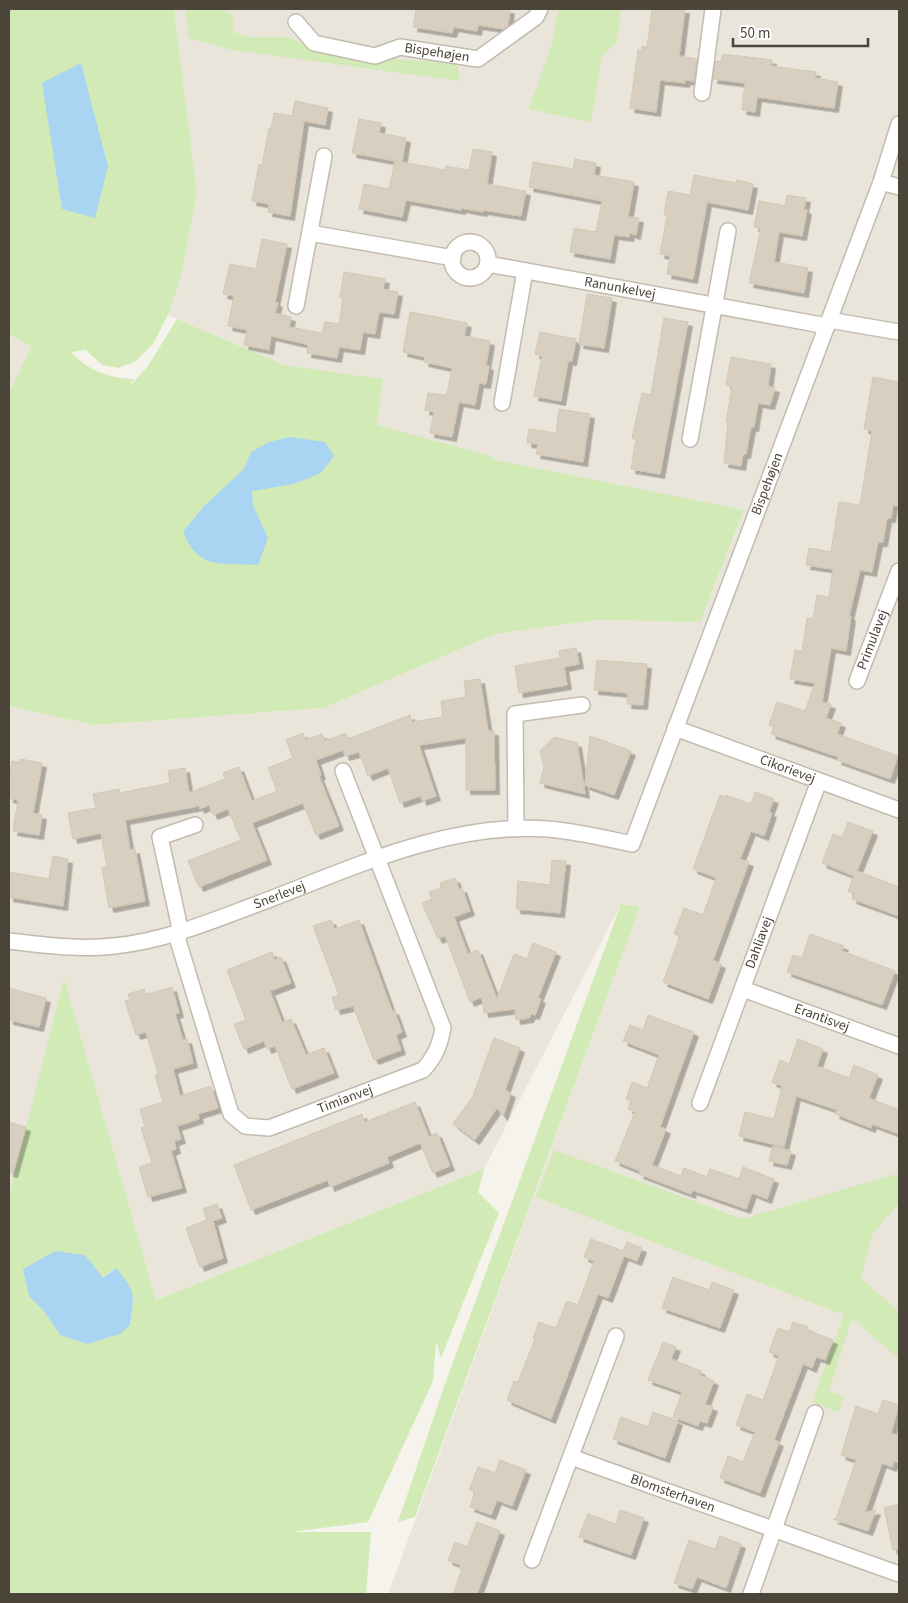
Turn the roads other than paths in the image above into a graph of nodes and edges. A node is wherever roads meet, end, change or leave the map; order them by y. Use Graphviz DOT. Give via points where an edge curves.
graph roads {
  1 [pos="540,9"];
  2 [pos="713,9"];
  3 [pos="296,22"];
  4 [pos="702,93"];
  5 [pos="899,124"];
  6 [pos="324,156"];
  7 [pos="881,182"];
  8 [pos="899,187"];
  9 [pos="728,231"];
  10 [pos="310,233"];
  11 [pos="453,258"];
  12 [pos="488,264"];
  13 [pos="525,271"];
  14 [pos="715,304"];
  15 [pos="296,306"];
  16 [pos="828,323"];
  17 [pos="899,332"];
  18 [pos="502,403"];
  19 [pos="690,439"];
  20 [pos="899,575"];
  21 [pos="857,681"];
  22 [pos="582,705"];
  23 [pos="675,728"];
  24 [pos="343,771"];
  25 [pos="819,781"];
  26 [pos="899,810"];
  27 [pos="195,825"];
  28 [pos="516,829"];
  29 [pos="632,844"];
  30 [pos="378,859"];
  31 [pos="179,933"];
  32 [pos="9,941"];
  33 [pos="743,989"];
  34 [pos="899,1046"];
  35 [pos="700,1104"];
  36 [pos="616,1336"];
  37 [pos="816,1413"];
  38 [pos="571,1457"];
  39 [pos="774,1531"];
  40 [pos="532,1560"];
  41 [pos="899,1574"];
  42 [pos="751,1594"];
  1 -- 3 [label="street, Bispehøjen" via="536,17 478,59 400,47 376,56 314,43"];
  2 -- 4 [label="street"];
  5 -- 7 [label="street, Bispehøjen"];
  6 -- 10 [label="street"];
  7 -- 8 [label="street"];
  7 -- 16 [label="street, Bispehøjen"];
  9 -- 14 [label="street"];
  10 -- 11 [label="street"];
  10 -- 15 [label="street"];
  11 -- 12 [label="street" via="458,272 471,278 482,274"];
  11 -- 12 [label="street" via="462,245 473,243 483,248"];
  12 -- 13 [label="street, Ranunkelvej"];
  13 -- 14 [label="street, Ranunkelvej"];
  13 -- 18 [label="street"];
  14 -- 16 [label="street, Ranunkelvej"];
  14 -- 19 [label="street"];
  16 -- 17 [label="street, Ranunkelvej"];
  16 -- 23 [label="street, Bispehøjen"];
  20 -- 21 [label="street, Primulavej"];
  22 -- 28 [label="street" via="515,714"];
  23 -- 25 [label="street, Cikorievej"];
  23 -- 29 [label="street, Bispehøjen"];
  24 -- 30 [label="street"];
  25 -- 26 [label="street, Cikorievej"];
  25 -- 33 [label="street, Dahliavej"];
  27 -- 31 [label="street" via="160,837"];
  28 -- 29 [label="street, Snerlevej" via="567,831"];
  28 -- 30 [label="street, Snerlevej" via="453,836"];
  30 -- 31 [label="street, Snerlevej"];
  30 -- 31 [label="street, Timianvej" via="443,1028 440,1044 423,1070 269,1128 245,1126 231,1114"];
  31 -- 32 [label="street, Snerlevej" via="114,946 67,947"];
  33 -- 34 [label="street, Erantisvej"];
  33 -- 35 [label="street, Dahliavej"];
  36 -- 38 [label="street"];
  37 -- 39 [label="street"];
  38 -- 39 [label="street, Blomsterhaven"];
  38 -- 40 [label="street"];
  39 -- 41 [label="street, Blomsterhaven"];
  39 -- 42 [label="street"];
}
